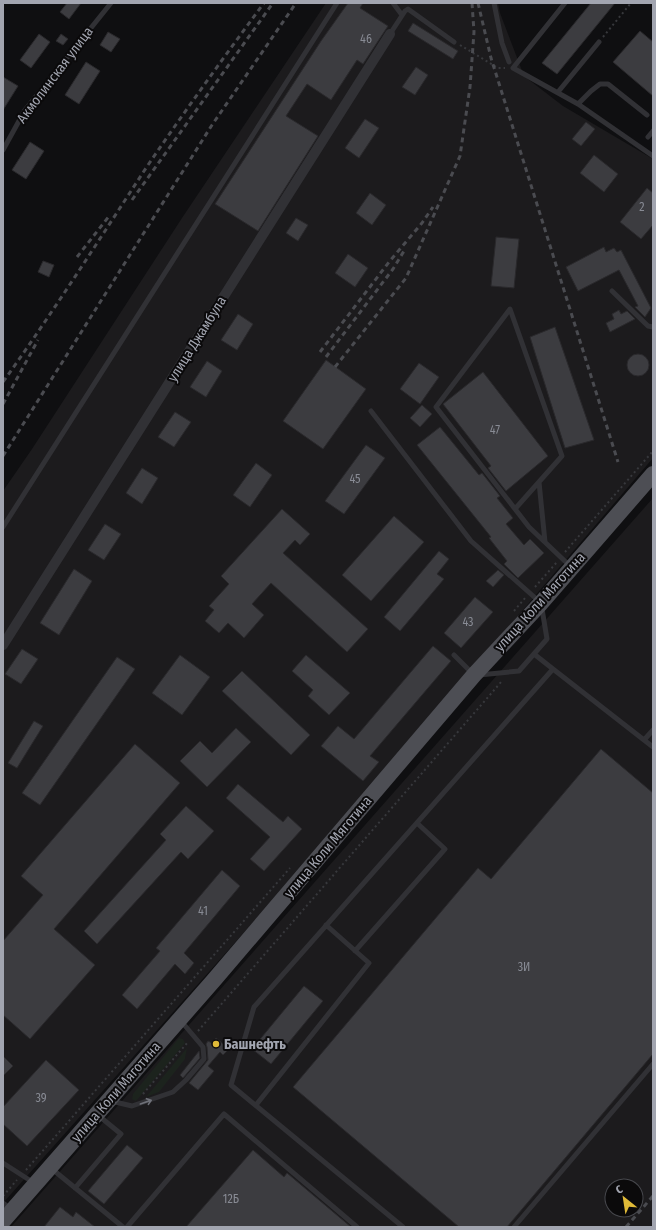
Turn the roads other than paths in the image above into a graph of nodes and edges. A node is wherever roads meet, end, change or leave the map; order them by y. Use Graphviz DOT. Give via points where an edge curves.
graph roads {
  1 [pos="111,3"];
  2 [pos="337,3"];
  3 [pos="393,3"];
  4 [pos="494,3"];
  5 [pos="565,3"];
  6 [pos="402,15"];
  7 [pos="390,34"];
  8 [pos="454,42"];
  9 [pos="599,42"];
  10 [pos="509,62"];
  11 [pos="558,92"];
  12 [pos="578,104"];
  13 [pos="647,115"];
  14 [pos="653,131"];
  15 [pos="648,137"];
  16 [pos="3,150"];
  17 [pos="653,156"];
  18 [pos="612,291"];
  19 [pos="653,327"];
  20 [pos="371,411"];
  21 [pos="653,474"];
  22 [pos="539,482"];
  23 [pos="514,509"];
  24 [pos="3,527"];
  25 [pos="545,542"];
  26 [pos="572,568"];
  27 [pos="541,603"];
  28 [pos="3,645"];
  29 [pos="534,654"];
  30 [pos="454,655"];
  31 [pos="553,670"];
  32 [pos="474,675"];
  33 [pos="653,730"];
  34 [pos="644,740"];
  35 [pos="653,747"];
  36 [pos="417,823"];
  37 [pos="326,925"];
  38 [pos="355,951"];
  39 [pos="180,1019"];
  40 [pos="653,1064"];
  41 [pos="108,1100"];
  42 [pos="256,1105"];
  43 [pos="97,1113"];
  44 [pos="3,1162"];
  45 [pos="50,1167"];
  46 [pos="35,1184"];
  47 [pos="75,1188"];
  48 [pos="6,1211"];
  49 [pos="123,1227"];
  50 [pos="127,1227"];
  51 [pos="357,1227"];
  52 [pos="403,1227"];
  53 [pos="514,1227"];
  1 -- 16 [label="lane, Акмолинская улица" via="25,110"];
  2 -- 24 [label="lane"];
  3 -- 6 [label="lane"];
  4 -- 10 [label="lane" via="502,43"];
  5 -- 11 [label="lane" via="513,68"];
  6 -- 7 [label="lane"];
  6 -- 8 [label="lane" via="408,9"];
  7 -- 28 [label="street, улица Джамбула"];
  9 -- 11 [label="lane"];
  11 -- 12 [label="lane"];
  12 -- 13 [label="lane" via="600,84 608,84"];
  12 -- 17 [label="lane"];
  14 -- 15 [label="lane"];
  18 -- 19 [label="lane" via="648,326"];
  20 -- 27 [label="lane" via="470,541"];
  21 -- 26 [label="main road, улица Коли Мяготина"];
  22 -- 23 [label="lane"];
  22 -- 23 [label="lane" via="562,456 510,309 436,407"];
  22 -- 25 [label="lane"];
  23 -- 25 [label="lane" via="529,528"];
  25 -- 26 [label="lane"];
  26 -- 27 [label="main road, улица Коли Мяготина"];
  27 -- 29 [label="lane" via="547,639"];
  27 -- 32 [label="main road, улица Коли Мяготина"];
  29 -- 31 [label="lane"];
  29 -- 32 [label="lane" via="519,671"];
  30 -- 32 [label="lane"];
  31 -- 34 [label="lane"];
  31 -- 36 [label="lane"];
  32 -- 39 [label="main road, улица Коли Мяготина"];
  33 -- 34 [label="lane"];
  34 -- 35 [label="lane"];
  36 -- 37 [label="lane"];
  36 -- 38 [label="lane" via="445,849"];
  37 -- 38 [label="lane"];
  37 -- 42 [label="lane" via="254,1007 231,1085"];
  38 -- 42 [label="lane" via="370,963"];
  39 -- 41 [label="main road, улица Коли Мяготина"];
  41 -- 39 [label="lane, one-way" via="132,1106 173,1092 186,1080 204,1059 203,1047"];
  40 -- 53 [label="lane"];
  41 -- 43 [label="main road, улица Коли Мяготина"];
  42 -- 52 [label="lane"];
  43 -- 45 [label="main road, улица Коли Мяготина"];
  43 -- 47 [label="lane" via="121,1134"];
  44 -- 46 [label="lane"];
  45 -- 46 [label="main road, улица Коли Мяготина"];
  45 -- 47 [label="lane"];
  46 -- 48 [label="main road, улица Коли Мяготина"];
  47 -- 49 [label="lane"];
  50 -- 51 [label="lane" via="224,1114"];
}
